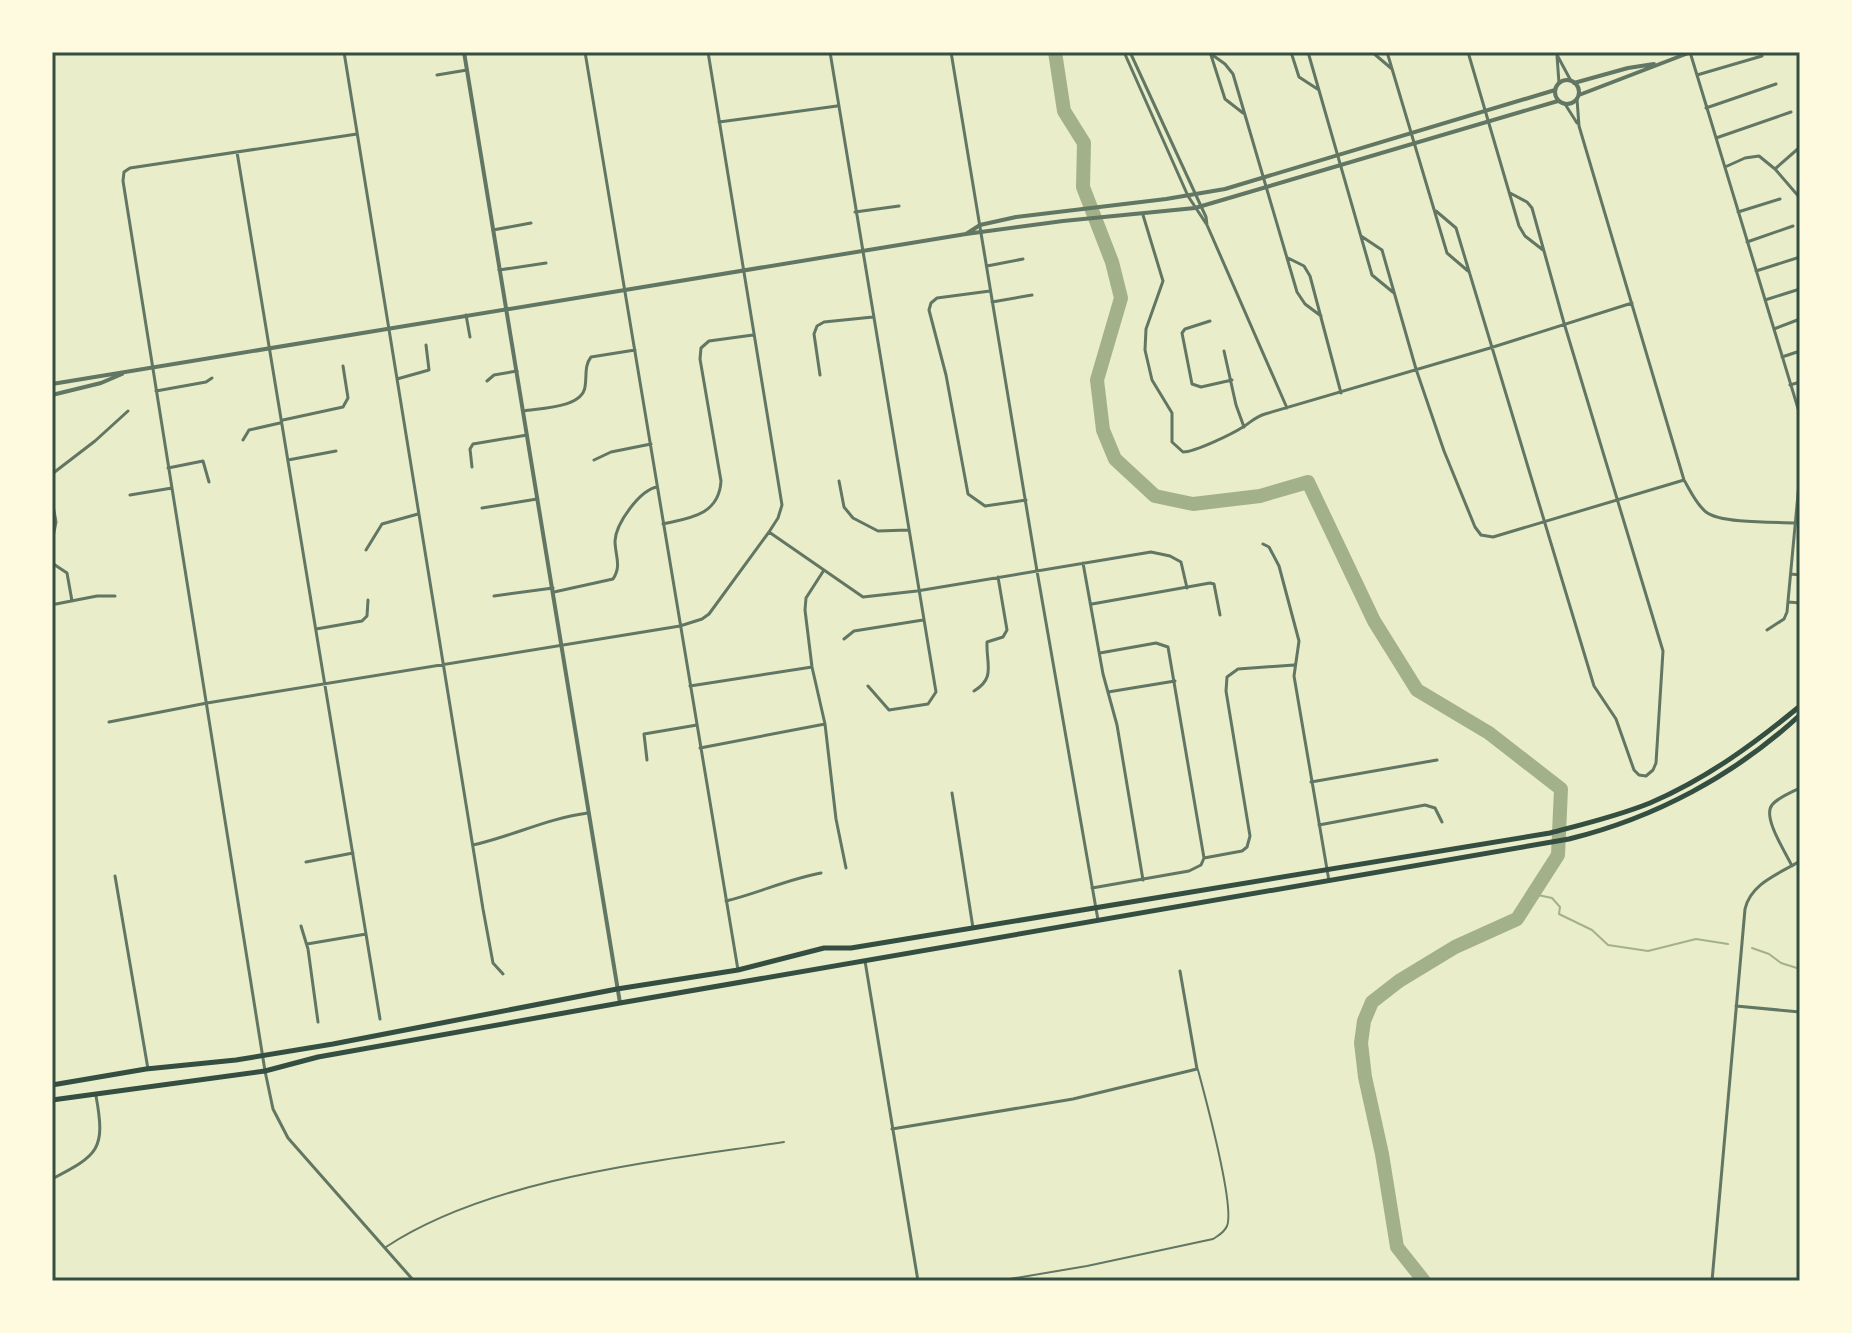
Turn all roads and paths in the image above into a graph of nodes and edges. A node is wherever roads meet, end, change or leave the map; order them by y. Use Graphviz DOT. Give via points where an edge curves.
graph roads {
  1 [pos="344,52"];
  2 [pos="464,52"];
  3 [pos="585,52"];
  4 [pos="708,52"];
  5 [pos="830,52"];
  6 [pos="951,52"];
  7 [pos="1124,52"];
  8 [pos="1130,52"];
  9 [pos="1291,52"];
  10 [pos="1308,52"];
  11 [pos="1372,52"];
  12 [pos="1387,52"];
  13 [pos="1468,52"];
  14 [pos="1690,52"];
  15 [pos="1210,53"];
  16 [pos="1556,53"];
  17 [pos="1762,56"];
  18 [pos="1660,63"];
  19 [pos="1392,69"];
  20 [pos="467,70"];
  21 [pos="437,75"];
  22 [pos="1697,75"];
  23 [pos="1572,82"];
  24 [pos="1559,83"];
  25 [pos="1776,84"];
  26 [pos="1319,90"];
  27 [pos="1555,90"];
  28 [pos="1578,97"];
  29 [pos="1558,101"];
  30 [pos="1565,104"];
  31 [pos="837,106"];
  32 [pos="1706,108"];
  33 [pos="1485,110"];
  34 [pos="1791,112"];
  35 [pos="1243,113"];
  36 [pos="1488,121"];
  37 [pos="719,122"];
  38 [pos="1579,126"];
  39 [pos="1411,133"];
  40 [pos="357,134"];
  41 [pos="1716,138"];
  42 [pos="1415,144"];
  43 [pos="1800,147"];
  44 [pos="237,152"];
  45 [pos="1337,154"];
  46 [pos="1340,166"];
  47 [pos="1725,167"];
  48 [pos="1775,169"];
  49 [pos="1263,177"];
  50 [pos="1800,188"];
  51 [pos="1266,189"];
  52 [pos="1796,192"];
  53 [pos="1510,193"];
  54 [pos="1192,195"];
  55 [pos="1800,198"];
  56 [pos="1780,199"];
  57 [pos="899,206"];
  58 [pos="1198,207"];
  59 [pos="1436,211"];
  60 [pos="855,212"];
  61 [pos="1738,212"];
  62 [pos="1143,213"];
  63 [pos="531,223"];
  64 [pos="980,225"];
  65 [pos="1793,226"];
  66 [pos="493,230"];
  67 [pos="981,233"];
  68 [pos="966,234"];
  69 [pos="1361,236"];
  70 [pos="1747,242"];
  71 [pos="1543,250"];
  72 [pos="862,252"];
  73 [pos="1800,257"];
  74 [pos="1288,258"];
  75 [pos="1023,259"];
  76 [pos="546,263"];
  77 [pos="987,266"];
  78 [pos="499,270"];
  79 [pos="743,271"];
  80 [pos="1468,271"];
  81 [pos="1756,271"];
  82 [pos="1800,289"];
  83 [pos="625,290"];
  84 [pos="990,291"];
  85 [pos="1394,293"];
  86 [pos="1032,295"];
  87 [pos="1765,300"];
  88 [pos="992,302"];
  89 [pos="1632,303"];
  90 [pos="505,308"];
  91 [pos="466,315"];
  92 [pos="1321,316"];
  93 [pos="873,317"];
  94 [pos="1800,319"];
  95 [pos="1210,321"];
  96 [pos="1564,323"];
  97 [pos="388,328"];
  98 [pos="1774,329"];
  99 [pos="753,335"];
  100 [pos="470,337"];
  101 [pos="426,345"];
  102 [pos="269,347"];
  103 [pos="1490,348"];
  104 [pos="635,350"];
  105 [pos="1224,351"];
  106 [pos="1800,351"];
  107 [pos="1782,357"];
  108 [pos="343,366"];
  109 [pos="152,368"];
  110 [pos="1416,369"];
  111 [pos="517,371"];
  112 [pos="124,372"];
  113 [pos="820,375"];
  114 [pos="212,378"];
  115 [pos="397,379"];
  116 [pos="1232,380"];
  117 [pos="487,381"];
  118 [pos="1800,382"];
  119 [pos="52,384"];
  120 [pos="1790,385"];
  121 [pos="156,391"];
  122 [pos="1341,393"];
  123 [pos="52,395"];
  124 [pos="1287,408"];
  125 [pos="128,411"];
  126 [pos="523,411"];
  127 [pos="1800,415"];
  128 [pos="282,421"];
  129 [pos="1244,427"];
  130 [pos="527,435"];
  131 [pos="243,440"];
  132 [pos="651,444"];
  133 [pos="336,451"];
  134 [pos="288,460"];
  135 [pos="594,460"];
  136 [pos="472,467"];
  137 [pos="168,468"];
  138 [pos="1800,473"];
  139 [pos="52,474"];
  140 [pos="1684,480"];
  141 [pos="839,481"];
  142 [pos="209,482"];
  143 [pos="658,487"];
  144 [pos="172,488"];
  145 [pos="130,495"];
  146 [pos="537,499"];
  147 [pos="52,500"];
  148 [pos="1026,500"];
  149 [pos="1618,500"];
  150 [pos="482,508"];
  151 [pos="419,514"];
  152 [pos="1545,522"];
  153 [pos="1798,523"];
  154 [pos="663,524"];
  155 [pos="908,530"];
  156 [pos="769,532"];
  157 [pos="52,542"];
  158 [pos="1263,544"];
  159 [pos="1794,547"];
  160 [pos="1800,548"];
  161 [pos="366,550"];
  162 [pos="52,563"];
  163 [pos="1083,563"];
  164 [pos="824,570"];
  165 [pos="1037,571"];
  166 [pos="1791,574"];
  167 [pos="1800,575"];
  168 [pos="998,577"];
  169 [pos="1187,588"];
  170 [pos="553,590"];
  171 [pos="917,591"];
  172 [pos="115,596"];
  173 [pos="494,596"];
  174 [pos="368,600"];
  175 [pos="72,601"];
  176 [pos="1789,602"];
  177 [pos="1800,603"];
  178 [pos="56,604"];
  179 [pos="1092,604"];
  180 [pos="1220,615"];
  181 [pos="923,620"];
  182 [pos="680,626"];
  183 [pos="316,629"];
  184 [pos="1767,630"];
  185 [pos="844,639"];
  186 [pos="561,646"];
  187 [pos="1100,653"];
  188 [pos="444,664"];
  189 [pos="1294,665"];
  190 [pos="812,667"];
  191 [pos="1175,681"];
  192 [pos="325,684"];
  193 [pos="690,686"];
  194 [pos="868,686"];
  195 [pos="974,691"];
  196 [pos="1108,692"];
  197 [pos="207,703"];
  198 [pos="1800,706"];
  199 [pos="1800,715"];
  200 [pos="109,722"];
  201 [pos="825,724"];
  202 [pos="697,725"];
  203 [pos="700,748"];
  204 [pos="647,760"];
  205 [pos="1437,760"];
  206 [pos="1311,782"];
  207 [pos="1800,788"];
  208 [pos="952,793"];
  209 [pos="588,813"];
  210 [pos="1442,822"];
  211 [pos="1319,825"];
  212 [pos="473,845"];
  213 [pos="353,853"];
  214 [pos="1204,858"];
  215 [pos="1800,861"];
  216 [pos="306,862"];
  217 [pos="1792,866"];
  218 [pos="846,868"];
  219 [pos="1327,868"];
  220 [pos="821,873"];
  221 [pos="115,876"];
  222 [pos="1143,880"];
  223 [pos="1329,881"];
  224 [pos="1092,888"];
  225 [pos="726,901"];
  226 [pos="1096,906"];
  227 [pos="1098,920"];
  228 [pos="301,926"];
  229 [pos="973,928"];
  230 [pos="366,934"];
  231 [pos="307,944"];
  232 [pos="864,960"];
  233 [pos="738,970"];
  234 [pos="1180,971"];
  235 [pos="503,974"];
  236 [pos="617,989"];
  237 [pos="620,1003"];
  238 [pos="1735,1006"];
  239 [pos="1800,1012"];
  240 [pos="380,1019"];
  241 [pos="318,1022"];
  242 [pos="263,1056"];
  243 [pos="148,1069"];
  244 [pos="1197,1069"];
  245 [pos="265,1071"];
  246 [pos="52,1085"];
  247 [pos="95,1092"];
  248 [pos="52,1100"];
  249 [pos="892,1129"];
  250 [pos="784,1142"];
  251 [pos="52,1179"];
  252 [pos="385,1248"];
  253 [pos="414,1281"];
  254 [pos="918,1281"];
  255 [pos="998,1281"];
  256 [pos="1712,1281"];
  1 -- 40 [label="street"];
  2 -- 20 [label="street"];
  3 -- 83 [label="street"];
  4 -- 37 [label="street"];
  5 -- 31 [label="street"];
  6 -- 64 [label="street"];
  7 -- 54 [label="street"];
  8 -- 54 [label="street"];
  9 -- 26 [label="street" via="1299,77"];
  10 -- 26 [label="street"];
  11 -- 19 [label="street"];
  12 -- 19 [label="street"];
  13 -- 33 [label="street"];
  14 -- 18 [label="street"];
  14 -- 22 [label="street"];
  15 -- 35 [label="street" via="1225,99"];
  15 -- 35 [label="street" via="1233,74"];
  16 -- 23 [label="street"];
  16 -- 24 [label="street"];
  17 -- 22 [label="street"];
  18 -- 23 [label="street"];
  18 -- 28 [label="street"];
  19 -- 39 [label="street"];
  20 -- 21 [label="street"];
  20 -- 66 [label="street"];
  22 -- 32 [label="street"];
  23 -- 24 [label="street"];
  23 -- 28 [label="street"];
  24 -- 27 [label="street"];
  25 -- 32 [label="street"];
  26 -- 45 [label="street"];
  27 -- 29 [label="street"];
  27 -- 33 [label="street"];
  28 -- 30 [label="street"];
  28 -- 38 [label="street"];
  29 -- 30 [label="street"];
  29 -- 36 [label="street"];
  30 -- 38 [label="street"];
  31 -- 37 [label="street"];
  31 -- 60 [label="street"];
  32 -- 41 [label="street"];
  33 -- 36 [label="street"];
  33 -- 39 [label="street"];
  34 -- 41 [label="street"];
  35 -- 49 [label="street"];
  36 -- 42 [label="street"];
  36 -- 53 [label="street"];
  37 -- 79 [label="street"];
  38 -- 89 [label="street"];
  39 -- 42 [label="street"];
  39 -- 45 [label="street"];
  40 -- 44 [label="street"];
  40 -- 97 [label="street"];
  41 -- 47 [label="street"];
  42 -- 46 [label="street"];
  42 -- 59 [label="street"];
  43 -- 48 [label="street"];
  44 -- 102 [label="street"];
  44 -- 109 [label="street" via="124,172"];
  45 -- 46 [label="street"];
  45 -- 49 [label="street"];
  46 -- 51 [label="street"];
  46 -- 69 [label="street"];
  47 -- 48 [label="street" via="1756,155"];
  47 -- 61 [label="street"];
  48 -- 52 [label="street"];
  49 -- 51 [label="street"];
  49 -- 54 [label="street"];
  50 -- 52 [label="street"];
  51 -- 58 [label="street"];
  51 -- 74 [label="street"];
  52 -- 55 [label="street"];
  53 -- 71 [label="street" via="1522,231"];
  53 -- 71 [label="street" via="1532,208"];
  54 -- 58 [label="street"];
  54 -- 64 [label="street"];
  56 -- 61 [label="street"];
  57 -- 60 [label="street"];
  58 -- 62 [label="street"];
  58 -- 124 [label="street"];
  59 -- 80 [label="street" via="1447,253"];
  59 -- 80 [label="street" via="1455,225"];
  60 -- 72 [label="street"];
  61 -- 70 [label="street"];
  62 -- 67 [label="street"];
  62 -- 129 [label="street" via="1163,281 1146,329 1145,350 1152,380 1172,413 1172,442 1177,450 1192,451"];
  63 -- 66 [label="street"];
  64 -- 67 [label="street"];
  64 -- 68 [label="street"];
  65 -- 70 [label="street"];
  66 -- 78 [label="street"];
  67 -- 68 [label="street"];
  67 -- 77 [label="street"];
  68 -- 72 [label="street"];
  69 -- 85 [label="street" via="1372,275"];
  69 -- 85 [label="street" via="1382,250"];
  70 -- 81 [label="street"];
  71 -- 96 [label="street"];
  72 -- 79 [label="street"];
  72 -- 93 [label="street"];
  73 -- 81 [label="street"];
  74 -- 92 [label="street" via="1301,299"];
  74 -- 92 [label="street" via="1307,269"];
  75 -- 77 [label="street"];
  76 -- 78 [label="street"];
  77 -- 84 [label="street"];
  78 -- 90 [label="street"];
  79 -- 83 [label="street"];
  79 -- 99 [label="street"];
  80 -- 103 [label="street"];
  81 -- 87 [label="street"];
  82 -- 87 [label="street"];
  83 -- 90 [label="street"];
  83 -- 104 [label="street"];
  84 -- 88 [label="street"];
  84 -- 148 [label="street" via="937,298 929,310 968,494 989,507"];
  85 -- 110 [label="street"];
  86 -- 88 [label="street"];
  87 -- 98 [label="street"];
  88 -- 148 [label="street"];
  89 -- 96 [label="street"];
  89 -- 140 [label="street"];
  90 -- 91 [label="street"];
  90 -- 111 [label="street"];
  91 -- 97 [label="street"];
  91 -- 100 [label="street"];
  92 -- 122 [label="street"];
  93 -- 113 [label="street" via="817,326"];
  93 -- 155 [label="street"];
  94 -- 98 [label="street"];
  95 -- 116 [label="street" via="1182,333 1192,384"];
  96 -- 103 [label="street"];
  96 -- 149 [label="street"];
  97 -- 102 [label="street"];
  97 -- 115 [label="street"];
  98 -- 107 [label="street"];
  99 -- 154 [label="street" via="709,341 701,348 719,494 701,515"];
  99 -- 156 [label="street" via="782,501"];
  101 -- 115 [label="street" via="429,370"];
  102 -- 109 [label="street"];
  102 -- 128 [label="street"];
  103 -- 110 [label="street"];
  103 -- 152 [label="street"];
  104 -- 126 [label="street" via="591,357 585,391 576,400"];
  104 -- 132 [label="street"];
  105 -- 116 [label="street"];
  106 -- 107 [label="street"];
  107 -- 120 [label="street"];
  108 -- 128 [label="street" via="348,398 343,407"];
  109 -- 112 [label="street"];
  109 -- 121 [label="street"];
  110 -- 122 [label="street"];
  110 -- 152 [label="street" via="1477,530 1493,537"];
  111 -- 117 [label="street"];
  111 -- 126 [label="street"];
  112 -- 119 [label="street"];
  112 -- 123 [label="street"];
  114 -- 121 [label="street"];
  115 -- 151 [label="street"];
  116 -- 129 [label="street"];
  118 -- 120 [label="street"];
  120 -- 127 [label="street"];
  121 -- 137 [label="street"];
  122 -- 124 [label="street"];
  124 -- 129 [label="street" via="1253,418"];
  125 -- 139 [label="street"];
  126 -- 130 [label="street"];
  128 -- 131 [label="street" via="249,430"];
  128 -- 134 [label="street"];
  130 -- 136 [label="street" via="473,444"];
  130 -- 146 [label="street"];
  132 -- 135 [label="street"];
  132 -- 143 [label="street"];
  133 -- 134 [label="street"];
  134 -- 183 [label="street"];
  137 -- 142 [label="street" via="203,461"];
  137 -- 144 [label="street"];
  138 -- 153 [label="street"];
  140 -- 149 [label="street"];
  140 -- 153 [label="street" via="1710,514"];
  141 -- 155 [label="street" via="844,507 853,518 878,531"];
  143 -- 154 [label="street"];
  143 -- 170 [label="street" via="642,493 619,529 613,579"];
  144 -- 145 [label="street"];
  144 -- 197 [label="street"];
  146 -- 150 [label="street"];
  146 -- 170 [label="street"];
  147 -- 157 [label="street"];
  148 -- 165 [label="street"];
  149 -- 152 [label="street"];
  149 -- 152 [label="street" via="1664,653 1656,763 1646,776 1634,770 1616,719 1594,686"];
  151 -- 161 [label="street" via="382,524"];
  151 -- 188 [label="street"];
  153 -- 159 [label="street"];
  154 -- 182 [label="street"];
  155 -- 171 [label="street"];
  156 -- 164 [label="street"];
  156 -- 182 [label="street" via="709,614"];
  158 -- 189 [label="street" via="1279,566 1299,641"];
  159 -- 160 [label="street"];
  159 -- 166 [label="street"];
  162 -- 175 [label="street" via="67,573"];
  163 -- 165 [label="street"];
  163 -- 169 [label="street" via="1157,553 1181,562"];
  163 -- 179 [label="street"];
  164 -- 171 [label="street" via="863,597"];
  164 -- 190 [label="street" via="805,601"];
  165 -- 168 [label="street"];
  165 -- 224 [label="street"];
  166 -- 167 [label="street"];
  166 -- 176 [label="street"];
  168 -- 171 [label="street"];
  168 -- 195 [label="street" via="1006,632 987,642 988,678"];
  169 -- 179 [label="street"];
  169 -- 180 [label="street" via="1214,584"];
  170 -- 173 [label="street"];
  170 -- 186 [label="street"];
  171 -- 181 [label="street"];
  172 -- 175 [label="street"];
  174 -- 183 [label="street" via="362,621"];
  175 -- 178 [label="street"];
  176 -- 177 [label="street"];
  176 -- 184 [label="street" via="1784,619"];
  179 -- 187 [label="street"];
  181 -- 185 [label="street" via="854,631"];
  181 -- 194 [label="street" via="935,690 932,700 889,710"];
  182 -- 186 [label="street"];
  182 -- 193 [label="street"];
  183 -- 192 [label="street"];
  186 -- 188 [label="street"];
  186 -- 209 [label="street"];
  187 -- 191 [label="street" via="1164,644"];
  187 -- 196 [label="street"];
  188 -- 192 [label="street"];
  188 -- 212 [label="street"];
  189 -- 206 [label="street"];
  189 -- 214 [label="street" via="1238,669 1227,677 1250,841 1242,851"];
  190 -- 193 [label="street"];
  190 -- 201 [label="street"];
  191 -- 196 [label="street"];
  191 -- 214 [label="street"];
  192 -- 197 [label="street"];
  192 -- 213 [label="street"];
  193 -- 202 [label="street"];
  196 -- 222 [label="street"];
  197 -- 200 [label="street"];
  197 -- 242 [label="street"];
  198 -- 219 [label="main road" via="1753,745 1636,808 1523,839"];
  199 -- 223 [label="main road" via="1748,756 1631,821 1522,849"];
  201 -- 203 [label="street"];
  201 -- 218 [label="street"];
  202 -- 203 [label="street"];
  202 -- 204 [label="street" via="644,734"];
  203 -- 225 [label="street"];
  205 -- 206 [label="street"];
  206 -- 211 [label="street"];
  207 -- 217 [label="street" via="1775,802 1769,813"];
  208 -- 229 [label="street"];
  209 -- 212 [label="street"];
  209 -- 236 [label="street"];
  210 -- 211 [label="street" via="1435,808 1425,805"];
  211 -- 219 [label="street"];
  212 -- 235 [label="street" via="493,963"];
  213 -- 216 [label="street"];
  213 -- 230 [label="street"];
  214 -- 222 [label="street" via="1192,870"];
  215 -- 217 [label="street"];
  217 -- 238 [label="street" via="1748,899"];
  219 -- 223 [label="street"];
  219 -- 226 [label="main road"];
  220 -- 225 [label="street"];
  221 -- 243 [label="street"];
  222 -- 224 [label="street"];
  223 -- 227 [label="main road"];
  224 -- 226 [label="street"];
  225 -- 233 [label="street"];
  226 -- 227 [label="street"];
  226 -- 229 [label="main road"];
  227 -- 232 [label="main road"];
  228 -- 231 [label="street"];
  229 -- 233 [label="main road" via="824,948"];
  230 -- 231 [label="street"];
  230 -- 240 [label="street"];
  231 -- 241 [label="street"];
  232 -- 237 [label="main road"];
  232 -- 249 [label="street"];
  233 -- 236 [label="main road"];
  234 -- 244 [label="street"];
  236 -- 237 [label="street"];
  236 -- 242 [label="main road"];
  237 -- 245 [label="main road"];
  238 -- 239 [label="street"];
  238 -- 256 [label="street"];
  242 -- 243 [label="main road"];
  242 -- 245 [label="street"];
  243 -- 246 [label="main road"];
  244 -- 249 [label="street" via="1073,1099"];
  244 -- 255 [label="lane" via="1229,1216 1222,1233"];
  245 -- 247 [label="main road"];
  245 -- 252 [label="street" via="273,1109 288,1138"];
  247 -- 248 [label="main road"];
  247 -- 251 [label="street" via="99,1142 86,1160"];
  249 -- 254 [label="street"];
  250 -- 252 [label="lane" via="530,1187 452,1214"];
  252 -- 253 [label="street"];
}
